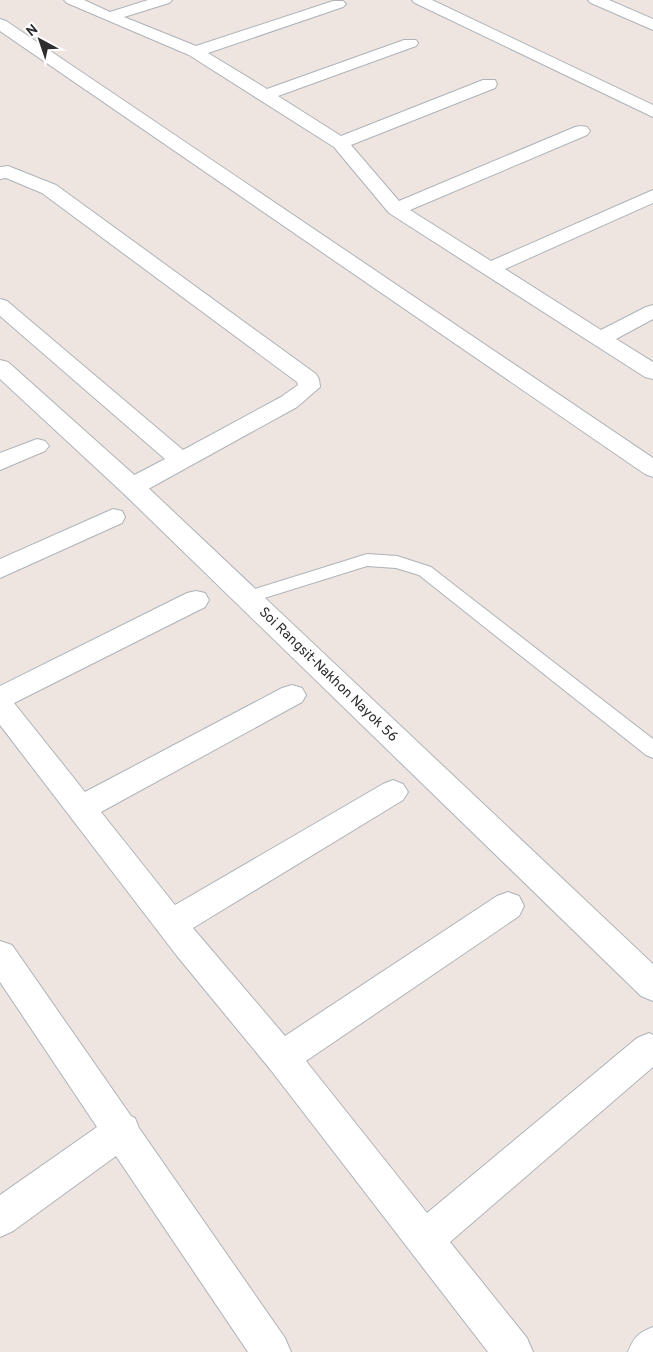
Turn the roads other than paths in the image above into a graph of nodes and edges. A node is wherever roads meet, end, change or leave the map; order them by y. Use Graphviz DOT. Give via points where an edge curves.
graph roads {
  1 [pos="72,0"];
  2 [pos="164,0"];
  3 [pos="420,0"];
  4 [pos="596,0"];
  5 [pos="338,4"];
  6 [pos="109,17"];
  7 [pos="0,24"];
  8 [pos="653,25"];
  9 [pos="410,43"];
  10 [pos="195,52"];
  11 [pos="489,84"];
  12 [pos="265,95"];
  13 [pos="653,112"];
  14 [pos="581,131"];
  15 [pos="340,143"];
  16 [pos="0,173"];
  17 [pos="653,196"];
  18 [pos="396,209"];
  19 [pos="489,269"];
  20 [pos="0,306"];
  21 [pos="653,311"];
  22 [pos="599,339"];
  23 [pos="0,367"];
  24 [pos="653,372"];
  25 [pos="37,446"];
  26 [pos="182,461"];
  27 [pos="0,462"];
  28 [pos="653,469"];
  29 [pos="132,486"];
  30 [pos="113,517"];
  31 [pos="0,569"];
  32 [pos="248,597"];
  33 [pos="196,600"];
  34 [pos="292,695"];
  35 [pos="0,698"];
  36 [pos="0,705"];
  37 [pos="653,750"];
  38 [pos="393,792"];
  39 [pos="81,809"];
  40 [pos="508,906"];
  41 [pos="171,924"];
  42 [pos="0,955"];
  43 [pos="653,986"];
  44 [pos="649,1049"];
  45 [pos="282,1058"];
  46 [pos="122,1130"];
  47 [pos="0,1218"];
  48 [pos="426,1239"];
  49 [pos="653,1347"];
  50 [pos="263,1349"];
  51 [pos="512,1352"];
  52 [pos="648,1352"];
  1 -- 6 [label="street"];
  2 -- 6 [label="street"];
  3 -- 13 [label="street"];
  4 -- 8 [label="street"];
  5 -- 10 [label="street"];
  6 -- 10 [label="street"];
  7 -- 28 [label="street"];
  9 -- 12 [label="street"];
  10 -- 12 [label="street"];
  11 -- 15 [label="street"];
  12 -- 15 [label="street"];
  14 -- 18 [label="street"];
  15 -- 18 [label="street"];
  16 -- 26 [label="street" via="8,172 49,189 308,379 309,387 289,402"];
  17 -- 19 [label="street"];
  18 -- 19 [label="street"];
  19 -- 22 [label="street"];
  20 -- 26 [label="street"];
  21 -- 22 [label="street"];
  22 -- 24 [label="street"];
  23 -- 29 [label="street, Soi Rangsit-Nakhon Nayok 56"];
  25 -- 27 [label="street"];
  26 -- 29 [label="street"];
  29 -- 32 [label="street, Soi Rangsit-Nakhon Nayok 56"];
  30 -- 31 [label="street"];
  32 -- 37 [label="lane" via="367,560 397,562 425,572"];
  32 -- 43 [label="street, Soi Rangsit-Nakhon Nayok 56"];
  33 -- 35 [label="street"];
  34 -- 39 [label="street"];
  36 -- 39 [label="street"];
  38 -- 41 [label="street"];
  39 -- 41 [label="street"];
  40 -- 45 [label="street"];
  41 -- 45 [label="street"];
  42 -- 46 [label="street"];
  44 -- 48 [label="street"];
  45 -- 48 [label="street"];
  46 -- 47 [label="street"];
  46 -- 50 [label="street"];
  48 -- 51 [label="street"];
  49 -- 52 [label="street"];
}
